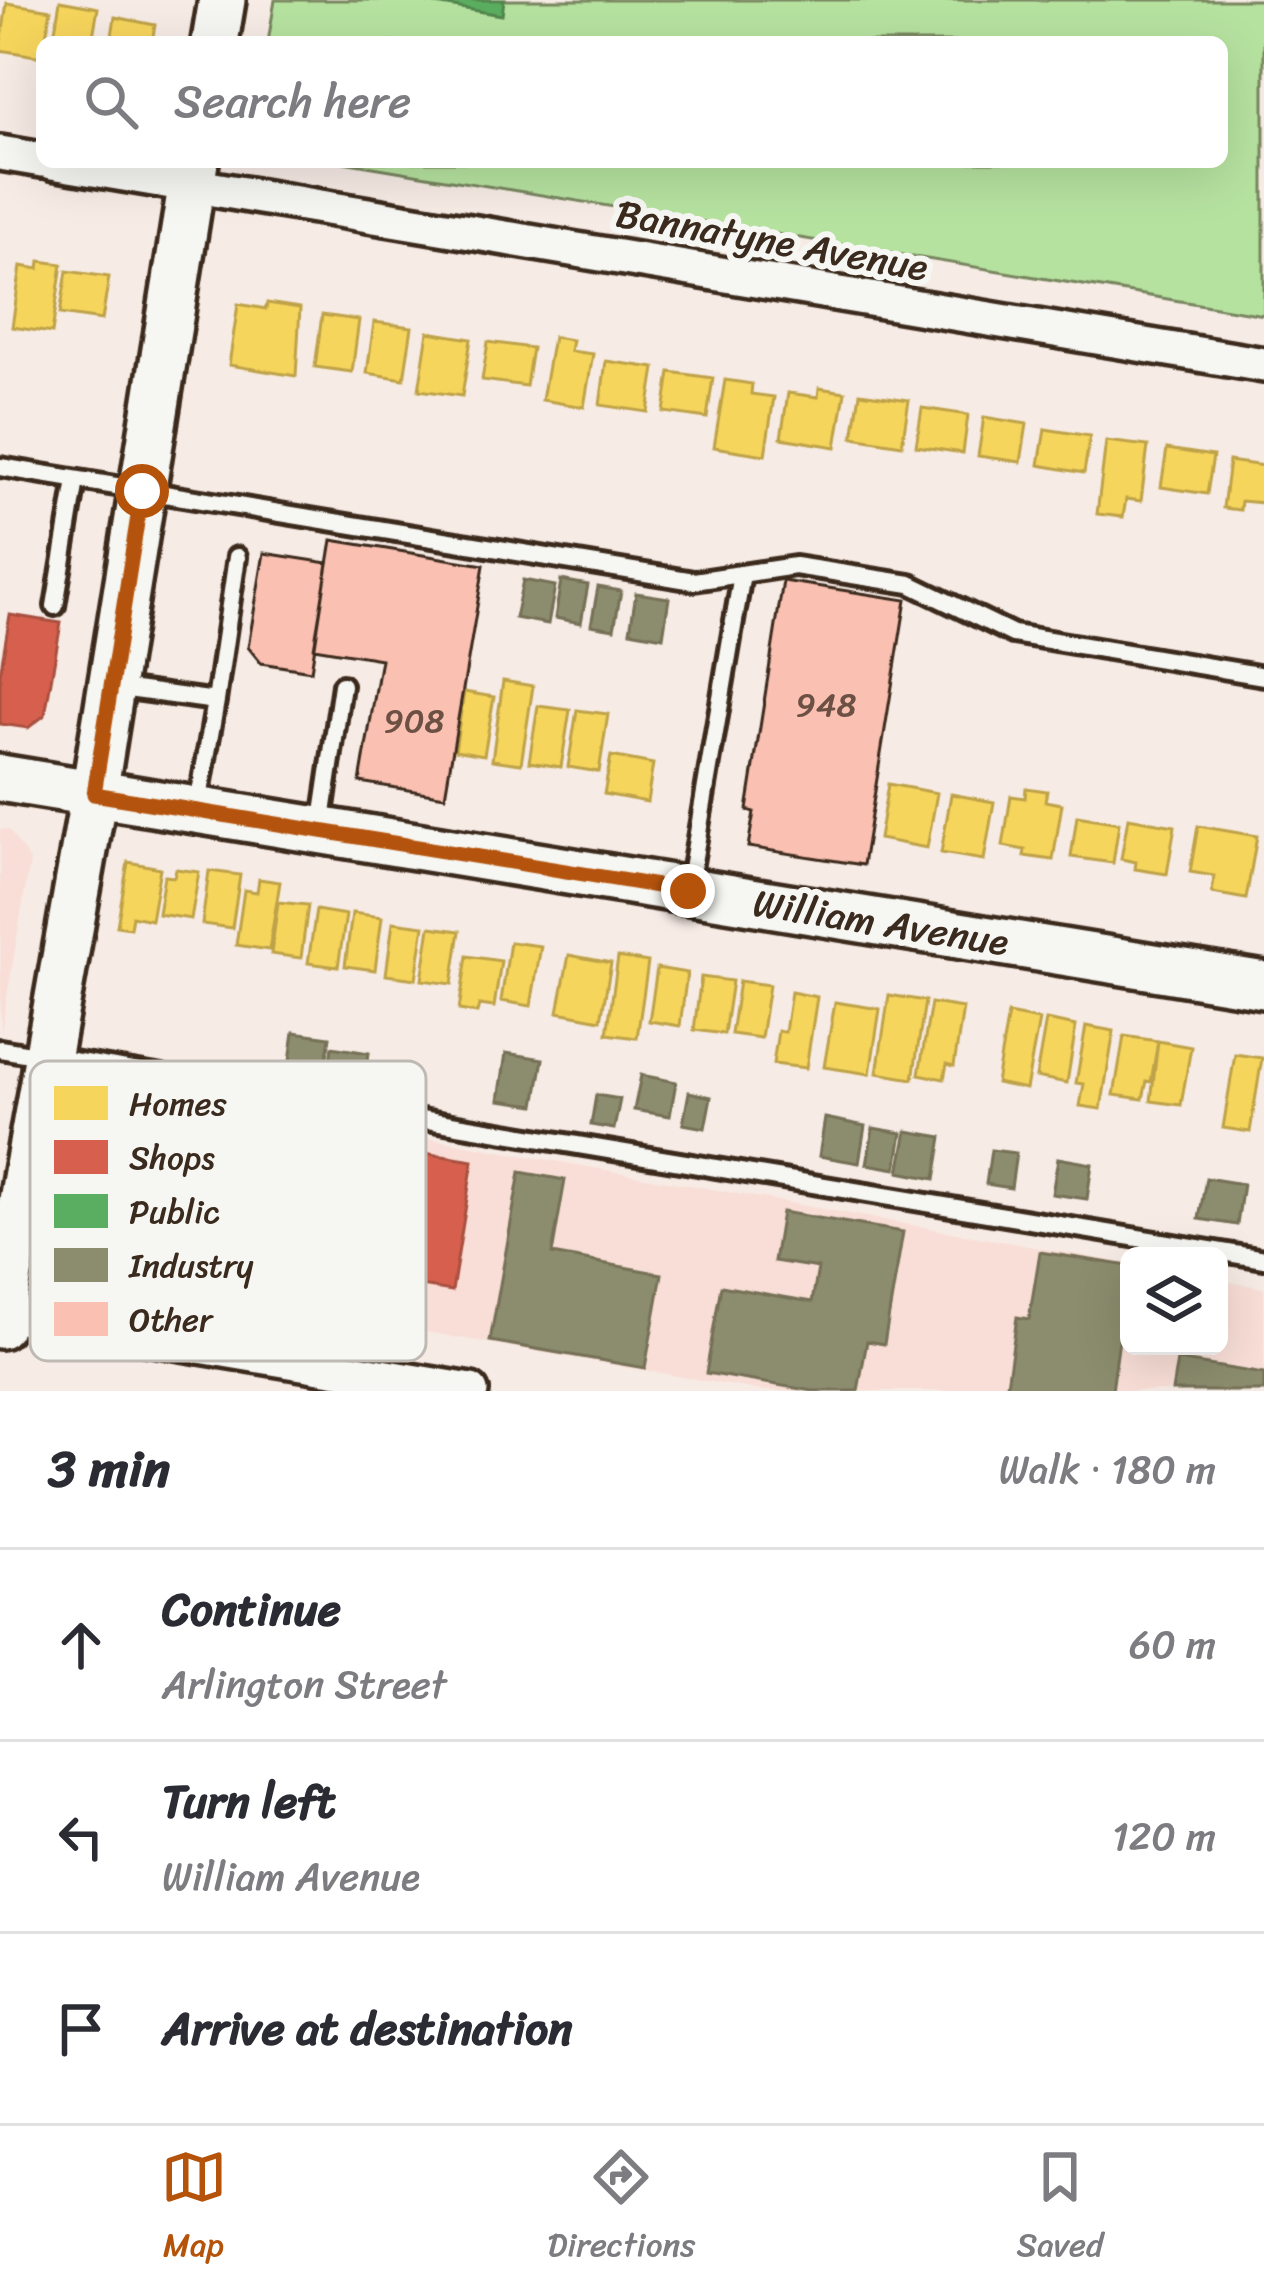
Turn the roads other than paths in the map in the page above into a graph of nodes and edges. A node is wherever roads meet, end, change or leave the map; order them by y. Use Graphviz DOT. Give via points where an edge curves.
graph roads {
  1 [pos="222,0"];
  2 [pos="216,36"];
  3 [pos="0,153"];
  4 [pos="36,159"];
  5 [pos="122,168"];
  6 [pos="193,174"];
  7 [pos="1264,365"];
  8 [pos="0,467"];
  9 [pos="76,480"];
  10 [pos="142,491"];
  11 [pos="238,557"];
  12 [pos="742,574"];
  13 [pos="56,606"];
  14 [pos="1264,676"];
  15 [pos="342,685"];
  16 [pos="111,686"];
  17 [pos="216,701"];
  18 [pos="0,778"];
  19 [pos="94,794"];
  20 [pos="197,811"];
  21 [pos="320,831"];
  22 [pos="688,891"];
  23 [pos="1264,985"];
  24 [pos="0,1049"];
  25 [pos="48,1057"];
  26 [pos="47,1061"];
  27 [pos="72,1061"];
  28 [pos="426,1120"];
  29 [pos="30,1133"];
  30 [pos="9,1222"];
  31 [pos="1264,1259"];
  32 [pos="1,1319"];
  33 [pos="275,1361"];
  34 [pos="471,1391"];
  1 -- 2 [label="main road"];
  3 -- 4 [label="street"];
  5 -- 6 [label="street, Bannatyne Avenue"];
  6 -- 7 [label="street, Bannatyne Avenue"];
  6 -- 10 [label="main road"];
  8 -- 9 [label="lane"];
  9 -- 10 [label="lane"];
  9 -- 13 [label="lane"];
  10 -- 12 [label="lane" via="694,581"];
  10 -- 16 [label="main road"];
  11 -- 17 [label="lane"];
  12 -- 14 [label="lane" via="795,566 910,584 1013,634"];
  12 -- 22 [label="lane"];
  15 -- 21 [label="lane"];
  16 -- 17 [label="lane"];
  16 -- 19 [label="main road"];
  17 -- 20 [label="lane"];
  18 -- 19 [label="main road, William Avenue"];
  19 -- 20 [label="main road, William Avenue"];
  19 -- 25 [label="main road"];
  20 -- 21 [label="main road, William Avenue"];
  21 -- 22 [label="main road, William Avenue"];
  22 -- 23 [label="main road, William Avenue"];
  24 -- 25 [label="lane"];
  25 -- 26 [label="main road"];
  25 -- 27 [label="lane"];
  28 -- 31 [label="lane"];
  29 -- 30 [label="main road"];
  30 -- 32 [label="main road"];
  33 -- 34 [label="street"];
}
